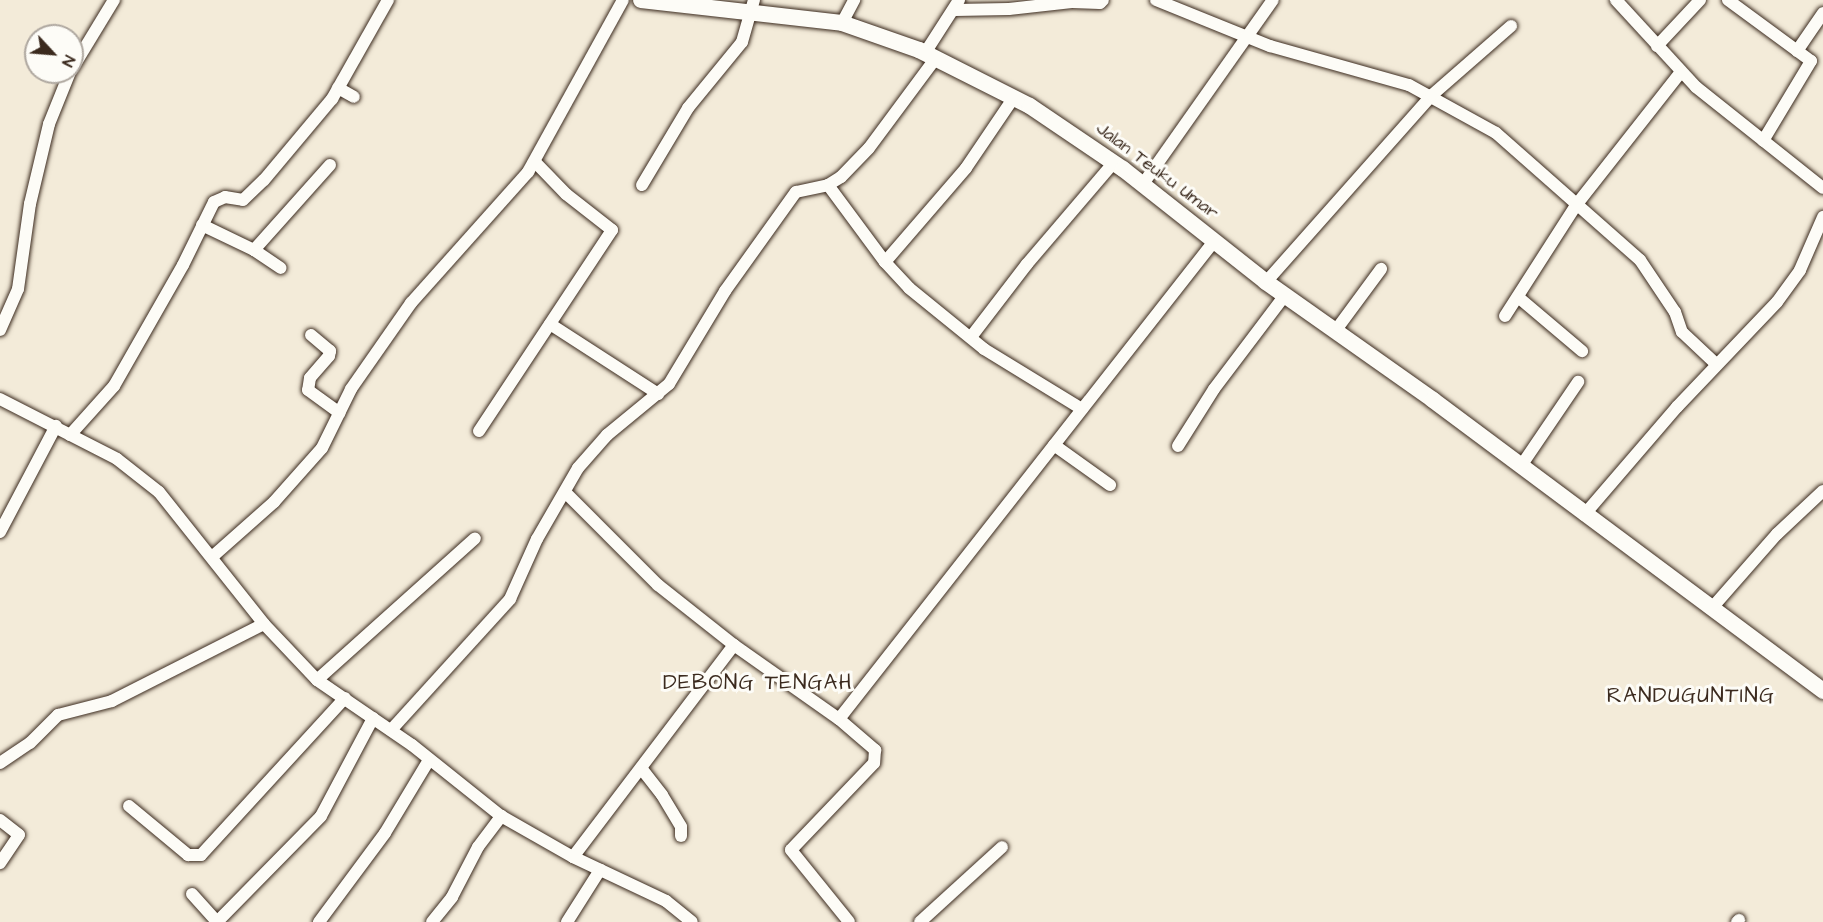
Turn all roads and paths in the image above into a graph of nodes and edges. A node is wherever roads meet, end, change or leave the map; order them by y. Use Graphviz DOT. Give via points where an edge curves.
graph roads {
  1 [pos="114,0"];
  2 [pos="388,0"];
  3 [pos="623,0"];
  4 [pos="641,0"];
  5 [pos="854,0"];
  6 [pos="1103,0"];
  7 [pos="1156,0"];
  8 [pos="1273,0"];
  9 [pos="1616,0"];
  10 [pos="1700,0"];
  11 [pos="1728,0"];
  12 [pos="957,5"];
  13 [pos="753,6"];
  14 [pos="1823,13"];
  15 [pos="842,23"];
  16 [pos="1511,27"];
  17 [pos="1244,36"];
  18 [pos="1657,46"];
  19 [pos="84,49"];
  20 [pos="1797,51"];
  21 [pos="930,56"];
  22 [pos="1681,72"];
  23 [pos="65,84"];
  24 [pos="338,88"];
  25 [pos="1432,95"];
  26 [pos="354,97"];
  27 [pos="1014,97"];
  28 [pos="1763,141"];
  29 [pos="535,162"];
  30 [pos="1114,162"];
  31 [pos="330,165"];
  32 [pos="1143,184"];
  33 [pos="642,185"];
  34 [pos="828,185"];
  35 [pos="1823,188"];
  36 [pos="1577,204"];
  37 [pos="1823,217"];
  38 [pos="202,225"];
  39 [pos="1215,240"];
  40 [pos="254,250"];
  41 [pos="885,262"];
  42 [pos="282,268"];
  43 [pos="1381,269"];
  44 [pos="1266,282"];
  45 [pos="1285,295"];
  46 [pos="1518,297"];
  47 [pos="1505,316"];
  48 [pos="550,324"];
  49 [pos="0,330"];
  50 [pos="1336,330"];
  51 [pos="311,335"];
  52 [pos="971,337"];
  53 [pos="1582,351"];
  54 [pos="1716,364"];
  55 [pos="1578,382"];
  56 [pos="658,394"];
  57 [pos="0,399"];
  58 [pos="1082,409"];
  59 [pos="340,413"];
  60 [pos="56,426"];
  61 [pos="479,431"];
  62 [pos="70,435"];
  63 [pos="1054,445"];
  64 [pos="1178,446"];
  65 [pos="1521,466"];
  66 [pos="1110,485"];
  67 [pos="1823,491"];
  68 [pos="566,493"];
  69 [pos="1584,515"];
  70 [pos="0,532"];
  71 [pos="475,538"];
  72 [pos="212,557"];
  73 [pos="1711,609"];
  74 [pos="264,624"];
  75 [pos="734,645"];
  76 [pos="317,680"];
  77 [pos="1823,691"];
  78 [pos="345,698"];
  79 [pos="374,718"];
  80 [pos="839,719"];
  81 [pos="391,730"];
  82 [pos="429,760"];
  83 [pos="0,763"];
  84 [pos="640,768"];
  85 [pos="129,806"];
  86 [pos="501,816"];
  87 [pos="0,820"];
  88 [pos="681,836"];
  89 [pos="1002,847"];
  90 [pos="573,857"];
  91 [pos="0,863"];
  92 [pos="600,870"];
  93 [pos="192,894"];
  94 [pos="217,922"];
  95 [pos="319,922"];
  96 [pos="432,922"];
  97 [pos="567,922"];
  98 [pos="692,922"];
  99 [pos="849,922"];
  100 [pos="920,922"];
  1 -- 19 [label="street"];
  2 -- 24 [label="street"];
  3 -- 29 [label="street" via="550,127"];
  4 -- 13 [label="main road, Jalan Teuku Umar"];
  5 -- 15 [label="street"];
  6 -- 12 [label="street" via="1009,9"];
  7 -- 17 [label="street"];
  8 -- 17 [label="street"];
  9 -- 18 [label="street"];
  10 -- 18 [label="street"];
  11 -- 20 [label="street"];
  12 -- 21 [label="street"];
  13 -- 15 [label="main road, Jalan Teuku Umar"];
  13 -- 33 [label="street" via="742,42 688,108"];
  14 -- 20 [label="street"];
  15 -- 21 [label="main road, Jalan Teuku Umar"];
  16 -- 25 [label="street"];
  17 -- 25 [label="street"];
  17 -- 32 [label="street"];
  18 -- 22 [label="street"];
  20 -- 28 [label="street" via="1811,64"];
  21 -- 27 [label="main road, Jalan Teuku Umar"];
  21 -- 34 [label="street" via="869,148"];
  22 -- 28 [label="street"];
  22 -- 36 [label="street"];
  23 -- 49 [label="street" via="49,124 30,204 18,289"];
  24 -- 26 [label="street"];
  24 -- 38 [label="street" via="248,198 218,198"];
  25 -- 36 [label="street" via="1503,138"];
  25 -- 44 [label="street"];
  27 -- 30 [label="main road, Jalan Teuku Umar"];
  27 -- 41 [label="street" via="966,168"];
  28 -- 35 [label="street"];
  29 -- 48 [label="street" via="566,194 612,230"];
  29 -- 59 [label="street" via="411,303 351,389"];
  30 -- 32 [label="main road, Jalan Teuku Umar"];
  30 -- 52 [label="street"];
  31 -- 40 [label="street"];
  32 -- 39 [label="main road, Jalan Teuku Umar"];
  34 -- 41 [label="street"];
  34 -- 56 [label="street" via="795,192 725,291 682,366"];
  36 -- 46 [label="street"];
  36 -- 54 [label="street" via="1640,260 1676,312 1682,332"];
  37 -- 54 [label="street" via="1800,270 1777,302"];
  38 -- 40 [label="street"];
  38 -- 62 [label="street" via="114,386"];
  39 -- 44 [label="main road, Jalan Teuku Umar"];
  39 -- 58 [label="street"];
  40 -- 42 [label="street"];
  41 -- 52 [label="street" via="909,288"];
  43 -- 50 [label="street"];
  44 -- 45 [label="main road, Jalan Teuku Umar"];
  45 -- 50 [label="main road, Jalan Teuku Umar"];
  45 -- 64 [label="street" via="1214,389"];
  46 -- 47 [label="street"];
  46 -- 53 [label="street"];
  48 -- 56 [label="street"];
  48 -- 61 [label="street"];
  50 -- 65 [label="main road, Jalan Teuku Umar"];
  51 -- 59 [label="street" via="330,351 310,378 308,390"];
  52 -- 58 [label="street" via="1001,361"];
  54 -- 69 [label="street"];
  55 -- 65 [label="street"];
  56 -- 68 [label="street" via="607,435 578,468"];
  57 -- 60 [label="street"];
  58 -- 63 [label="street"];
  59 -- 72 [label="street" via="322,448 274,502"];
  60 -- 62 [label="street"];
  60 -- 70 [label="street"];
  62 -- 72 [label="street" via="117,459 159,492"];
  63 -- 66 [label="street"];
  63 -- 80 [label="street"];
  65 -- 69 [label="main road, Jalan Teuku Umar"];
  67 -- 73 [label="street" via="1777,534"];
  68 -- 75 [label="street" via="623,553"];
  68 -- 81 [label="street" via="537,539 510,599"];
  69 -- 73 [label="main road, Jalan Teuku Umar"];
  71 -- 76 [label="street"];
  72 -- 74 [label="street"];
  73 -- 77 [label="main road, Jalan Teuku Umar"];
  74 -- 76 [label="street"];
  74 -- 83 [label="street" via="112,701 58,715 30,743"];
  75 -- 80 [label="street"];
  75 -- 84 [label="street"];
  76 -- 78 [label="street"];
  78 -- 79 [label="street"];
  78 -- 85 [label="street" via="201,855 188,855"];
  79 -- 81 [label="street"];
  79 -- 94 [label="street" via="321,816"];
  80 -- 99 [label="street" via="875,750 874,763 791,850"];
  81 -- 82 [label="street"];
  82 -- 86 [label="street"];
  82 -- 95 [label="street" via="385,833"];
  84 -- 88 [label="street" via="662,795 681,827"];
  84 -- 90 [label="street"];
  86 -- 90 [label="street"];
  86 -- 96 [label="street" via="478,847 452,897"];
  87 -- 91 [label="street" via="19,836"];
  89 -- 100 [label="street"];
  90 -- 92 [label="street"];
  92 -- 97 [label="street"];
  92 -- 98 [label="street" via="666,901"];
  93 -- 94 [label="street"];
}
